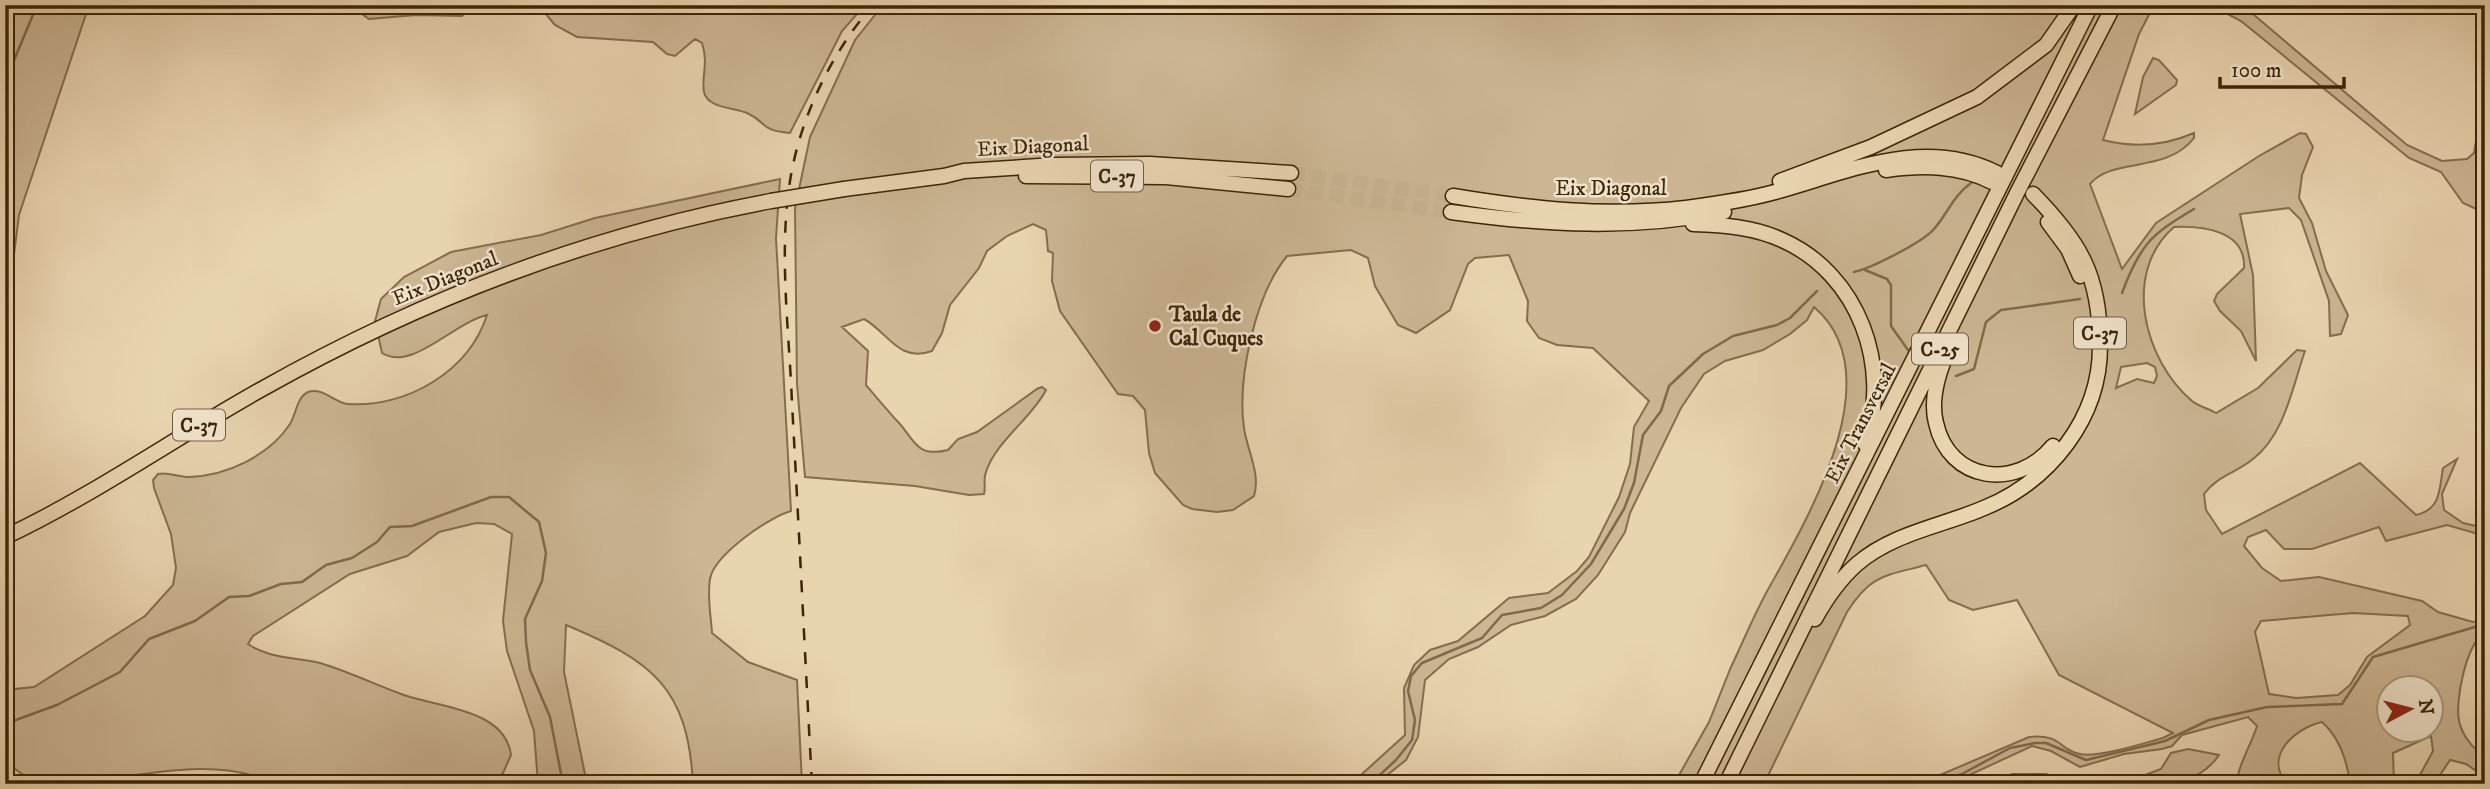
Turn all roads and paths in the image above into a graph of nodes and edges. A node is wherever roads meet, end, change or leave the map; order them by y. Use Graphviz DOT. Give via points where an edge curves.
graph roads {
  1 [pos="2074,5"];
  2 [pos="2091,5"];
  3 [pos="2114,5"];
  4 [pos="1291,173"];
  5 [pos="944,176"];
  6 [pos="1289,189"];
  7 [pos="1453,196"];
  8 [pos="1688,208"];
  9 [pos="1451,212"];
  10 [pos="1657,223"];
  11 [pos="1958,312"];
  12 [pos="1843,503"];
  13 [pos="5,537"];
  14 [pos="1771,696"];
  15 [pos="1702,784"];
  16 [pos="1726,784"];
  1 -- 8 [label="highway" via="2046,45 1977,97 1871,147 1772,184"];
  2 -- 12 [label="highway, Eix Transversal / C-25"];
  3 -- 11 [label="highway, Eix Transversal / C-25"];
  4 -- 5 [label="highway, Eix Diagonal / C-37" via="1102,164 975,170"];
  5 -- 6 [label="highway, Eix Diagonal / C-37" via="1156,177"];
  5 -- 13 [label="highway, Eix Diagonal / C-37, bridge" via="771,201 581,249 397,319 262,389"];
  7 -- 8 [label="highway, Eix Diagonal" via="1574,212"];
  8 -- 10 [label="highway" via="1738,201 1918,155 1982,165 1995,178 1950,168 1883,170 1777,200"];
  9 -- 10 [label="highway, Eix Diagonal" via="1561,224"];
  10 -- 12 [label="highway" via="1730,225 1783,240 1803,251 1846,294 1868,338 1876,390 1869,432"];
  11 -- 14 [label="highway, Eix Transversal / C-25"];
  11 -- 14 [label="highway, C-37" via="1936,391 1934,412 1944,444 1954,458 1982,474 2025,470 2065,432 2087,382 2092,349 2092,321 2079,270 2031,199 2077,243 2096,296 2100,351 2086,412 2060,454 2024,487 1985,508 1889,544 1858,563 1824,603"];
  12 -- 15 [label="highway, Eix Transversal / C-25"];
  14 -- 16 [label="highway, Eix Transversal / C-25"];
}
